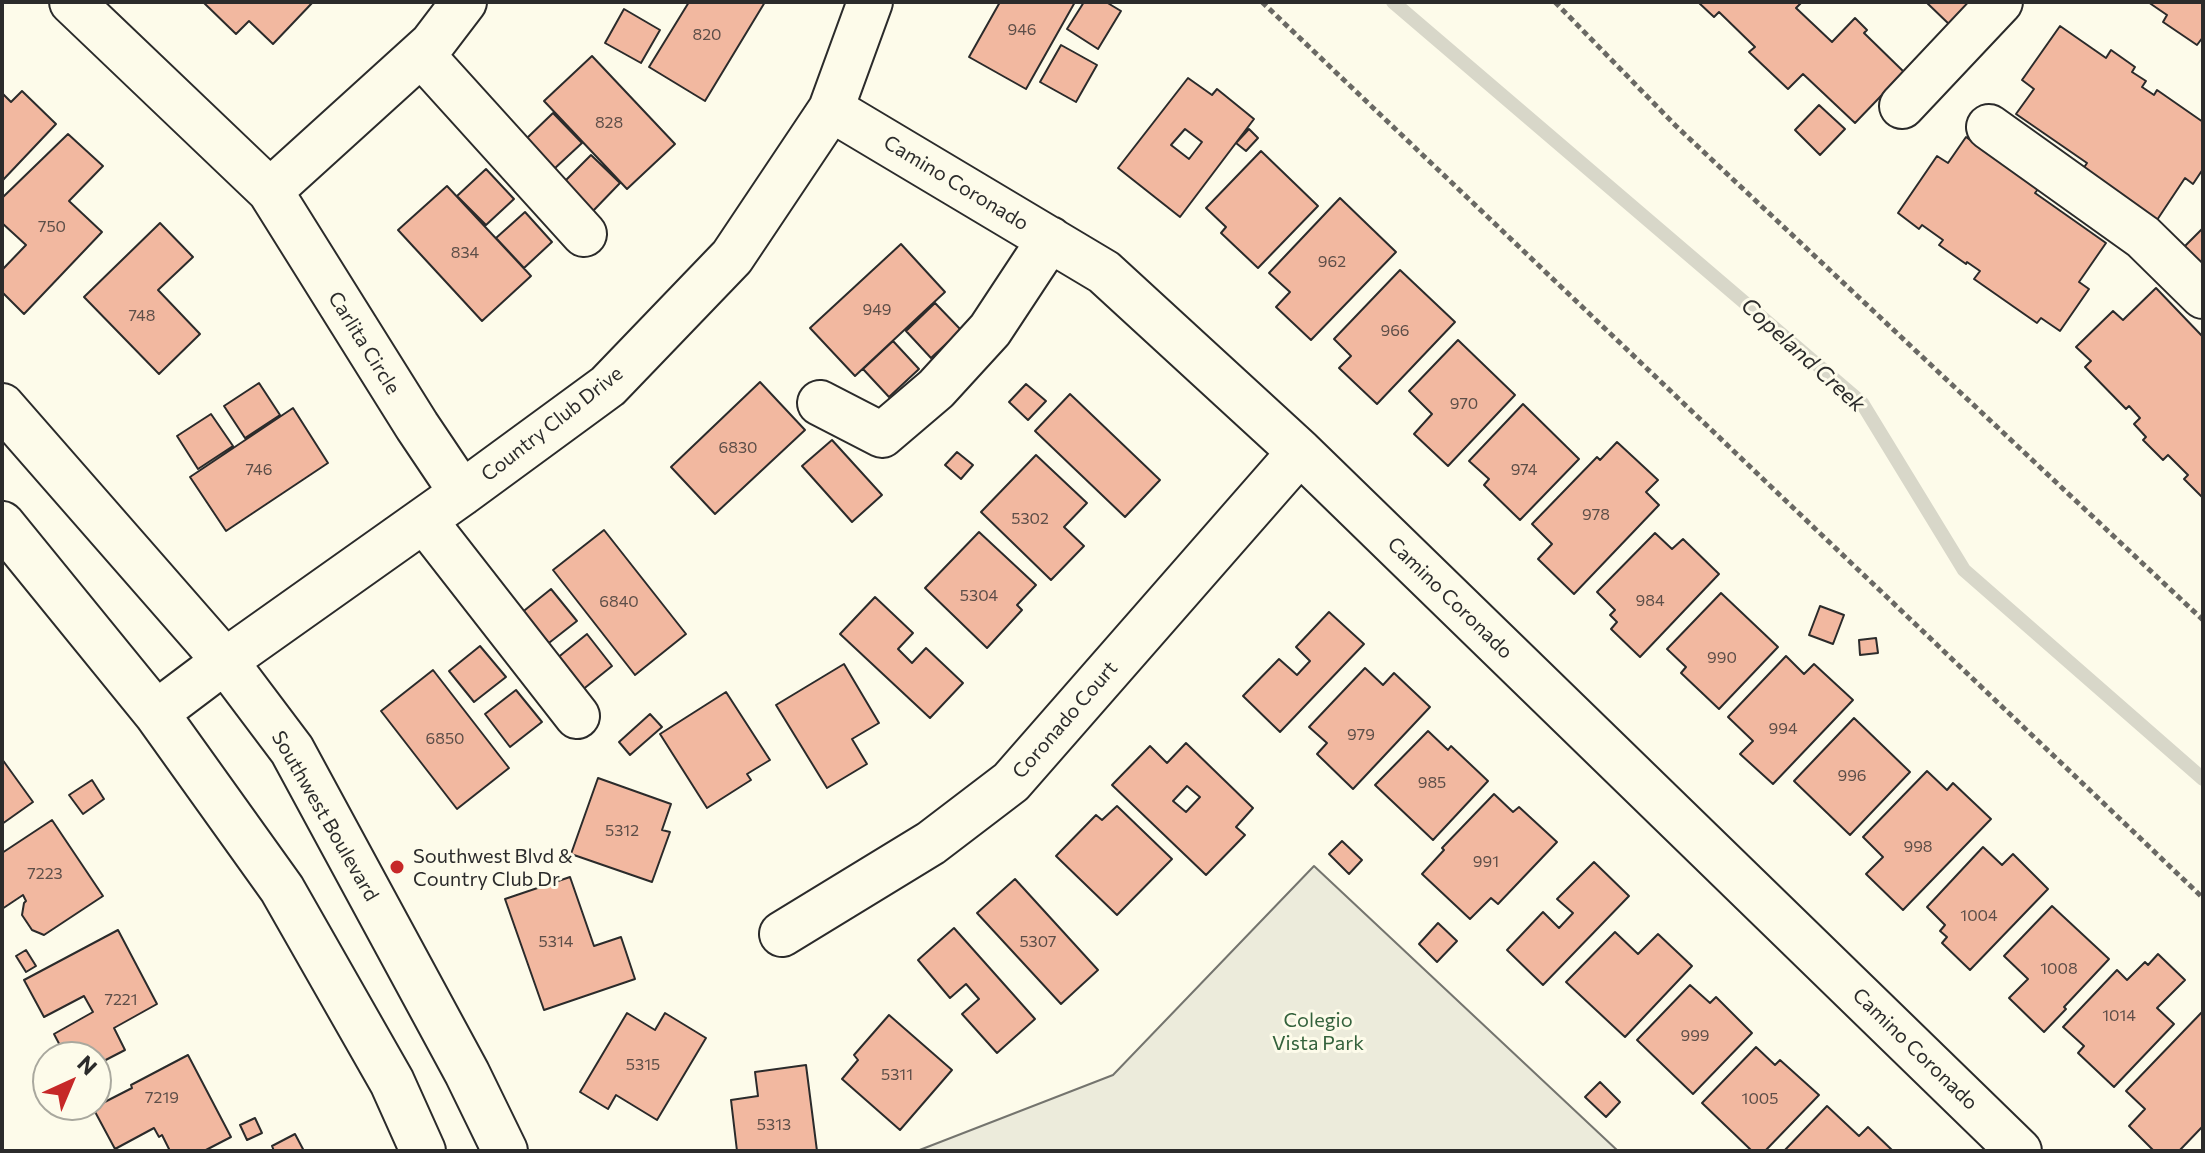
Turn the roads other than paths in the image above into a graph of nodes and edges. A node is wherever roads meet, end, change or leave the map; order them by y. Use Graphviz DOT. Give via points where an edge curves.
graph roads {
  1 [pos="72,2"];
  2 [pos="464,2"];
  3 [pos="870,2"];
  4 [pos="2000,2"];
  5 [pos="421,54"];
  6 [pos="1902,106"];
  7 [pos="831,109"];
  8 [pos="1989,127"];
  9 [pos="270,191"];
  10 [pos="584,234"];
  11 [pos="1050,239"];
  12 [pos="2203,296"];
  13 [pos="820,403"];
  14 [pos="2,406"];
  15 [pos="1300,452"];
  16 [pos="462,493"];
  17 [pos="424,520"];
  18 [pos="2,524"];
  19 [pos="225,661"];
  20 [pos="156,713"];
  21 [pos="577,716"];
  22 [pos="782,934"];
  23 [pos="423,1151"];
  24 [pos="505,1151"];
  25 [pos="2019,1151"];
  1 -- 9 [label="street, Carlita Circle"];
  2 -- 5 [label="street"];
  3 -- 7 [label="street, Country Club Drive"];
  4 -- 6 [label="street"];
  5 -- 9 [label="street"];
  5 -- 10 [label="street"];
  7 -- 11 [label="street, Camino Coronado"];
  7 -- 16 [label="street, Country Club Drive" via="722,268 608,386"];
  8 -- 12 [label="street" via="2143,237"];
  9 -- 16 [label="street, Carlita Circle"];
  11 -- 13 [label="street" via="990,330 936,389 882,435"];
  11 -- 15 [label="street, Camino Coronado" via="1104,272"];
  14 -- 19 [label="street, Southwest Boulevard"];
  15 -- 22 [label="street, Coronado Court" via="1011,782 931,843"];
  15 -- 25 [label="street, Camino Coronado"];
  16 -- 17 [label="street, Country Club Drive"];
  17 -- 19 [label="street, Country Club Drive"];
  17 -- 21 [label="street"];
  18 -- 20 [label="street"];
  19 -- 20 [label="street, Country Club Drive"];
  19 -- 24 [label="street, Southwest Boulevard" via="292,750"];
  20 -- 23 [label="street" via="282,889 392,1082"];
}
